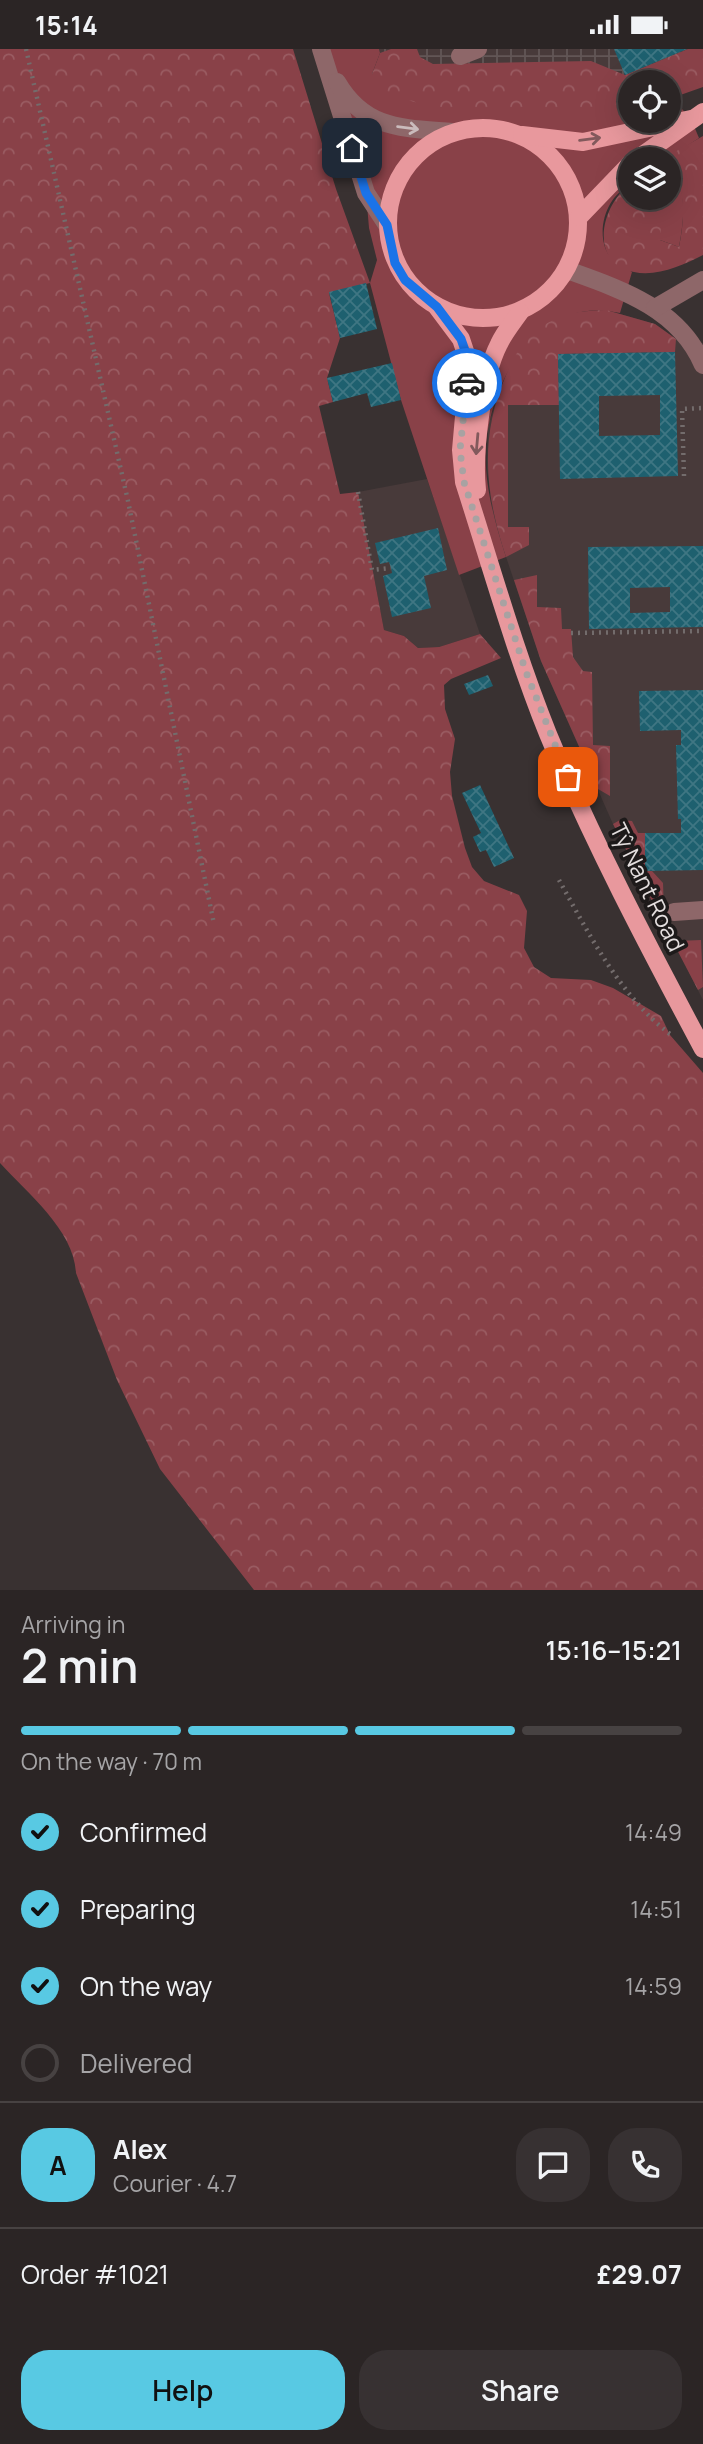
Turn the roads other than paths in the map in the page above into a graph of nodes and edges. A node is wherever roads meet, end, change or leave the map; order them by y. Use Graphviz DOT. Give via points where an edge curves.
graph roads {
  1 [pos="478,49"];
  2 [pos="322,53"];
  3 [pos="460,55"];
  4 [pos="697,115"];
  5 [pos="452,132"];
  6 [pos="522,135"];
  7 [pos="653,147"];
  8 [pos="618,176"];
  9 [pos="579,216"];
  10 [pos="387,225"];
  11 [pos="567,270"];
  12 [pos="703,280"];
  13 [pos="437,307"];
  14 [pos="654,308"];
  15 [pos="520,312"];
  16 [pos="703,365"];
  17 [pos="484,545"];
  18 [pos="703,910"];
  19 [pos="674,912"];
  20 [pos="703,1049"];
  1 -- 3 [label="street"];
  2 -- 5 [label="street, one-way" via="356,109 377,122"];
  2 -- 10 [label="street" via="366,193"];
  6 -- 4 [label="main road, one-way" via="583,142"];
  4 -- 7 [label="main road"];
  5 -- 6 [label="main road" via="492,127"];
  5 -- 10 [label="main road" via="429,143 408,162 393,188"];
  6 -- 9 [label="main road" via="556,160 572,187"];
  8 -- 9 [label="main road"];
  9 -- 11 [label="main road" via="579,234"];
  10 -- 13 [label="main road" via="395,263 405,280"];
  11 -- 14 [label="street"];
  11 -- 15 [label="main road" via="537,303"];
  12 -- 14 [label="street"];
  13 -- 15 [label="main road" via="486,319"];
  13 -- 17 [label="main road, Tŷ Nant Road" via="461,339 467,356 460,450 464,482"];
  14 -- 16 [label="street" via="685,333"];
  15 -- 17 [label="main road, Tŷ Nant Road, one-way" via="498,345 479,420 475,468"];
  17 -- 20 [label="main road, Tŷ Nant Road" via="548,734 642,936"];
  18 -- 19 [label="street"];
}
